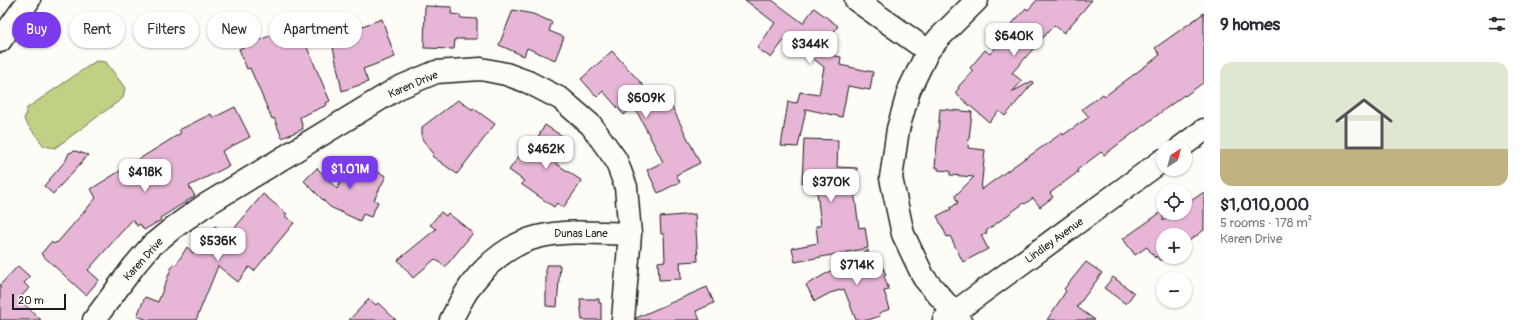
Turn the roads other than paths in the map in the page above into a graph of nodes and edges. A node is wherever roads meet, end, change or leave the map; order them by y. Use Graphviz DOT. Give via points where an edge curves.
graph roads {
  1 [pos="29,0"];
  2 [pos="856,0"];
  3 [pos="978,0"];
  4 [pos="0,41"];
  5 [pos="928,51"];
  6 [pos="1204,130"];
  7 [pos="1190,140"];
  8 [pos="1156,165"];
  9 [pos="630,234"];
  10 [pos="953,318"];
  11 [pos="94,320"];
  12 [pos="450,320"];
  13 [pos="623,320"];
  1 -- 4 [label="street"];
  2 -- 5 [label="street"];
  3 -- 5 [label="street"];
  5 -- 10 [label="street" via="909,90 901,116 891,178 903,234 924,278"];
  6 -- 7 [label="street"];
  8 -- 10 [label="street, Lindley Avenue"];
  9 -- 11 [label="street, Karen Drive" via="626,187 616,160 591,125 561,99 528,82 481,68 436,72 398,88 204,206 173,228 151,246"];
  9 -- 12 [label="street, Dunas Lane" via="562,232 542,234 522,241 495,258 474,281"];
  9 -- 13 [label="street, Karen Drive"];
}
